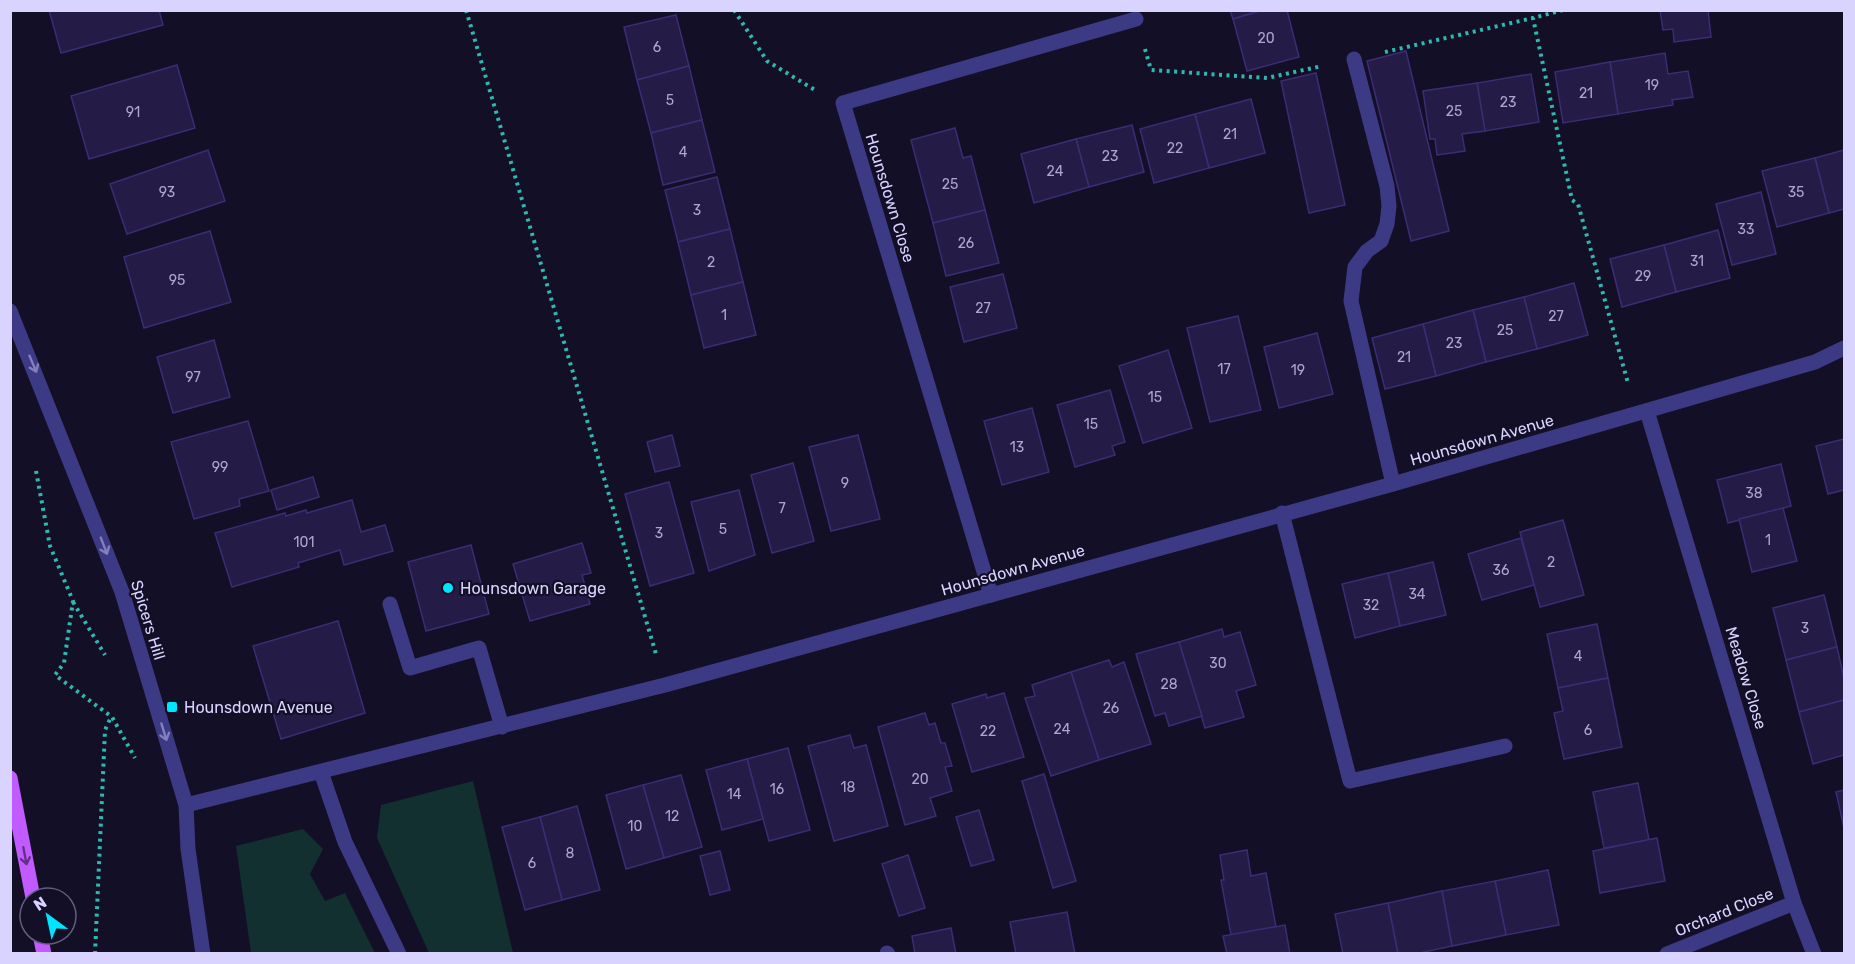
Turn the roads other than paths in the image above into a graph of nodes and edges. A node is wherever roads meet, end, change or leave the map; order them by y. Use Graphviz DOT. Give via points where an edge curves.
graph roads {
  1 [pos="1136,19"];
  2 [pos="1354,59"];
  3 [pos="10,311"];
  4 [pos="1845,348"];
  5 [pos="1642,412"];
  6 [pos="1393,484"];
  7 [pos="1282,513"];
  8 [pos="991,595"];
  9 [pos="390,604"];
  10 [pos="502,727"];
  11 [pos="1504,746"];
  12 [pos="321,772"];
  13 [pos="10,778"];
  14 [pos="186,805"];
  15 [pos="31,886"];
  16 [pos="1794,903"];
  17 [pos="203,954"];
  18 [pos="399,954"];
  19 [pos="1667,954"];
  20 [pos="1814,954"];
  1 -- 8 [label="street, Hounsdown Close" via="843,103"];
  2 -- 6 [label="street" via="1389,206 1381,241 1367,251 1356,267 1351,301"];
  3 -- 14 [label="street, Spicers Hill, one-way" via="122,592"];
  4 -- 5 [label="street, Hounsdown Avenue" via="1815,362"];
  5 -- 6 [label="street, Hounsdown Avenue"];
  5 -- 16 [label="street, Meadow Close"];
  6 -- 7 [label="street, Hounsdown Avenue"];
  7 -- 8 [label="street, Hounsdown Avenue"];
  7 -- 11 [label="street" via="1350,781"];
  8 -- 10 [label="street, Hounsdown Avenue"];
  9 -- 10 [label="street" via="410,668 479,648"];
  10 -- 12 [label="street, Hounsdown Avenue"];
  12 -- 14 [label="street, Hounsdown Avenue"];
  12 -- 18 [label="street" via="345,842"];
  13 -- 15 [label="main road, one-way"];
  14 -- 17 [label="street, Spicers Hill" via="188,849"];
  16 -- 19 [label="street, Orchard Close"];
  16 -- 20 [label="street, Meadow Close"];
}
